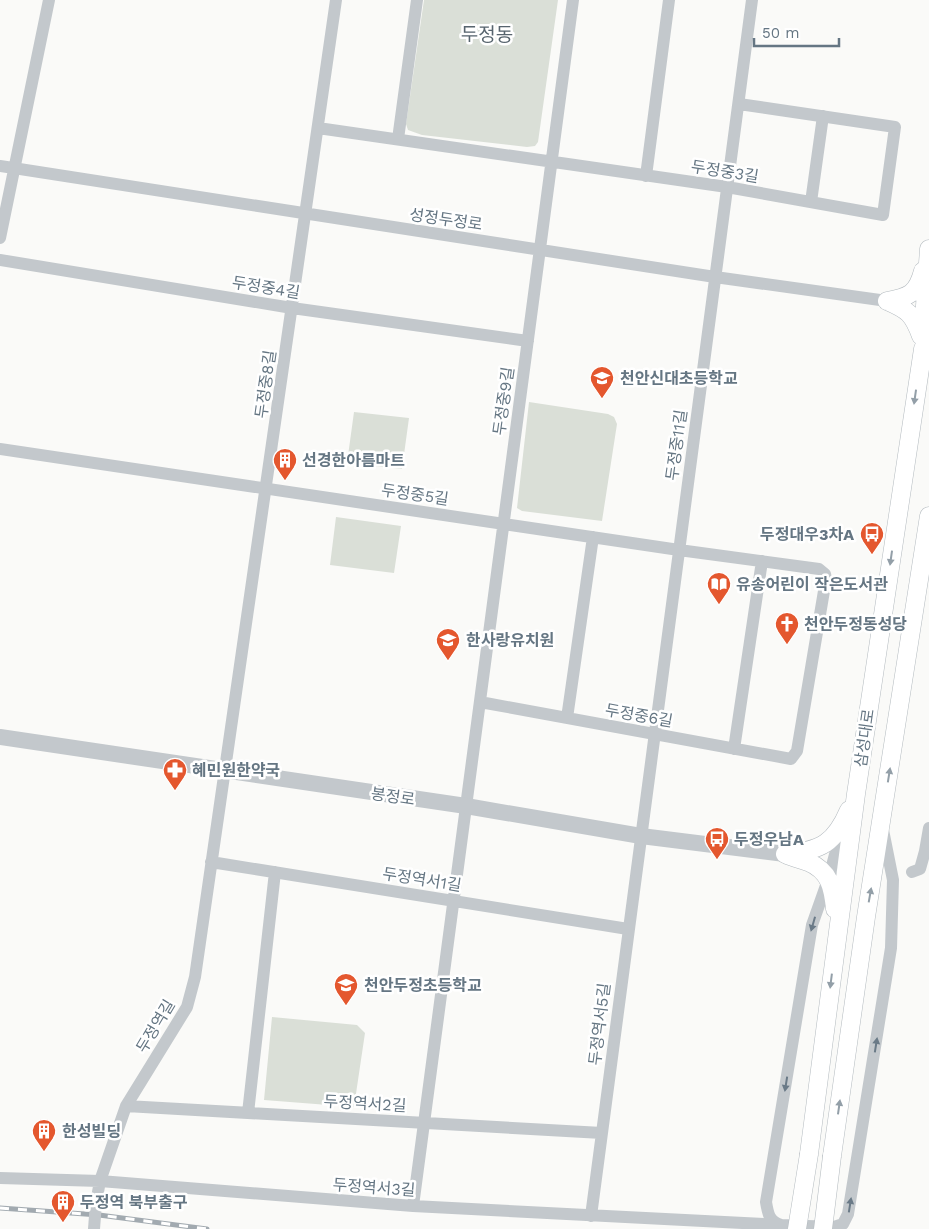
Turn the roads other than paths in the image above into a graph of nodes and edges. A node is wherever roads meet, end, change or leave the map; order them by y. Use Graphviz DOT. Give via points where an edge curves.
graph roads {
  1 [pos="49,0"];
  2 [pos="336,0"];
  3 [pos="417,0"];
  4 [pos="573,0"];
  5 [pos="670,0"];
  6 [pos="752,0"];
  7 [pos="739,104"];
  8 [pos="823,116"];
  9 [pos="318,128"];
  10 [pos="398,139"];
  11 [pos="551,162"];
  12 [pos="0,166"];
  13 [pos="14,169"];
  14 [pos="646,176"];
  15 [pos="727,188"];
  16 [pos="811,202"];
  17 [pos="305,214"];
  18 [pos="0,238"];
  19 [pos="929,240"];
  20 [pos="540,249"];
  21 [pos="929,249"];
  22 [pos="0,260"];
  23 [pos="715,277"];
  24 [pos="887,301"];
  25 [pos="292,308"];
  26 [pos="924,336"];
  27 [pos="528,341"];
  28 [pos="0,449"];
  29 [pos="266,488"];
  30 [pos="929,516"];
  31 [pos="504,524"];
  32 [pos="593,537"];
  33 [pos="679,550"];
  34 [pos="762,561"];
  35 [pos="480,702"];
  36 [pos="567,718"];
  37 [pos="654,734"];
  38 [pos="0,737"];
  39 [pos="734,749"];
  40 [pos="791,759"];
  41 [pos="226,772"];
  42 [pos="856,794"];
  43 [pos="466,806"];
  44 [pos="882,823"];
  45 [pos="842,828"];
  46 [pos="929,828"];
  47 [pos="641,836"];
  48 [pos="786,854"];
  49 [pos="211,862"];
  50 [pos="275,872"];
  51 [pos="912,872"];
  52 [pos="828,878"];
  53 [pos="454,901"];
  54 [pos="838,928"];
  55 [pos="628,929"];
  56 [pos="126,1106"];
  57 [pos="248,1113"];
  58 [pos="424,1122"];
  59 [pos="602,1133"];
  60 [pos="0,1178"];
  61 [pos="100,1181"];
  62 [pos="766,1202"];
  63 [pos="413,1206"];
  64 [pos="591,1216"];
  65 [pos="746,1224"];
  66 [pos="789,1227"];
  67 [pos="94,1229"];
  68 [pos="823,1229"];
  1 -- 13 [label="street"];
  2 -- 9 [label="street, 두정중8길"];
  3 -- 10 [label="street"];
  4 -- 11 [label="street, 두정중9길"];
  5 -- 14 [label="street"];
  6 -- 7 [label="street, 두정중11길"];
  7 -- 8 [label="street, 두정중3길"];
  7 -- 15 [label="street, 두정중11길"];
  8 -- 16 [label="street"];
  8 -- 16 [label="street, 두정중3길" via="896,127 883,215"];
  9 -- 10 [label="street, 두정중3길"];
  9 -- 17 [label="street, 두정중8길"];
  10 -- 11 [label="street, 두정중3길"];
  11 -- 14 [label="street, 두정중3길"];
  11 -- 20 [label="street, 두정중9길"];
  12 -- 13 [label="street, 성정두정로"];
  13 -- 17 [label="street, 성정두정로"];
  13 -- 18 [label="street"];
  14 -- 15 [label="street, 두정중3길"];
  15 -- 16 [label="street, 두정중3길"];
  15 -- 23 [label="street, 두정중11길"];
  17 -- 20 [label="street, 성정두정로"];
  17 -- 25 [label="street, 두정중8길"];
  19 -- 24 [label="main road" via="923,273 913,293"];
  20 -- 23 [label="street, 성정두정로"];
  20 -- 27 [label="street, 두정중9길"];
  21 -- 26 [label="main road, 삼성대로"];
  22 -- 25 [label="street, 두정중4길"];
  23 -- 24 [label="street, 성정두정로"];
  23 -- 33 [label="street, 두정중11길"];
  24 -- 26 [label="main road" via="909,313"];
  25 -- 27 [label="street, 두정중4길"];
  25 -- 29 [label="street, 두정중8길"];
  26 -- 42 [label="main road, 삼성대로, one-way"];
  27 -- 31 [label="street, 두정중9길"];
  28 -- 29 [label="street, 두정중5길"];
  29 -- 31 [label="street, 두정중5길"];
  29 -- 41 [label="street, 두정중8길"];
  44 -- 30 [label="main road, 삼성대로, one-way"];
  31 -- 32 [label="street, 두정중5길"];
  31 -- 35 [label="street, 두정중9길"];
  32 -- 33 [label="street, 두정중5길"];
  32 -- 36 [label="street"];
  33 -- 34 [label="street, 두정중5길"];
  33 -- 37 [label="street, 두정중11길"];
  34 -- 39 [label="street"];
  34 -- 40 [label="street, 두정중5길" via="819,569 826,580 797,751"];
  35 -- 36 [label="street, 두정중6길"];
  35 -- 43 [label="street, 두정중9길"];
  36 -- 37 [label="street, 두정중6길"];
  37 -- 39 [label="street, 두정중6길"];
  37 -- 47 [label="street, 두정중11길"];
  38 -- 41 [label="street, 봉정로"];
  39 -- 40 [label="street, 두정중6길"];
  41 -- 43 [label="street, 봉정로"];
  41 -- 49 [label="street, 두정역길"];
  42 -- 45 [label="main road"];
  42 -- 54 [label="main road, 삼성대로"];
  43 -- 47 [label="street, 봉정로"];
  43 -- 53 [label="street, 두정중9길"];
  66 -- 44 [label="street, 두정역서3길, one-way" via="834,1228 843,1224 848,1214 891,948 893,880"];
  68 -- 44 [label="main road, 삼성대로, one-way, bridge"];
  45 -- 48 [label="main road" via="830,841 815,848"];
  45 -- 52 [label="street"];
  46 -- 51 [label="street" via="920,869"];
  47 -- 48 [label="street, 봉정로"];
  47 -- 55 [label="street, 두정역서5길"];
  48 -- 52 [label="main road" via="809,863"];
  49 -- 50 [label="street, 두정역서1길"];
  49 -- 56 [label="street, 두정역길" via="195,977 187,1007"];
  50 -- 53 [label="street, 두정역서1길"];
  50 -- 57 [label="street"];
  52 -- 54 [label="main road" via="833,888"];
  52 -- 62 [label="street, one-way" via="812,925"];
  53 -- 55 [label="street, 두정역서1길"];
  53 -- 58 [label="street, 두정중9길"];
  54 -- 66 [label="main road, 삼성대로, one-way, bridge" via="809,1154"];
  55 -- 59 [label="street, 두정역서5길"];
  56 -- 57 [label="street, 두정역서2길"];
  56 -- 61 [label="street, 두정역길"];
  57 -- 58 [label="street, 두정역서2길"];
  58 -- 59 [label="street, 두정역서2길"];
  58 -- 63 [label="street, 두정중9길"];
  59 -- 64 [label="street, 두정역서5길"];
  60 -- 61 [label="street, 두정역서3길"];
  61 -- 63 [label="street, 두정역서3길"];
  61 -- 67 [label="street, 두정역길, bridge"];
  62 -- 65 [label="street" via="762,1215"];
  62 -- 66 [label="street" via="774,1223"];
  63 -- 64 [label="street, 두정역서3길"];
  64 -- 65 [label="street, 두정역서3길"];
  65 -- 66 [label="street, 두정역서3길"];
}
